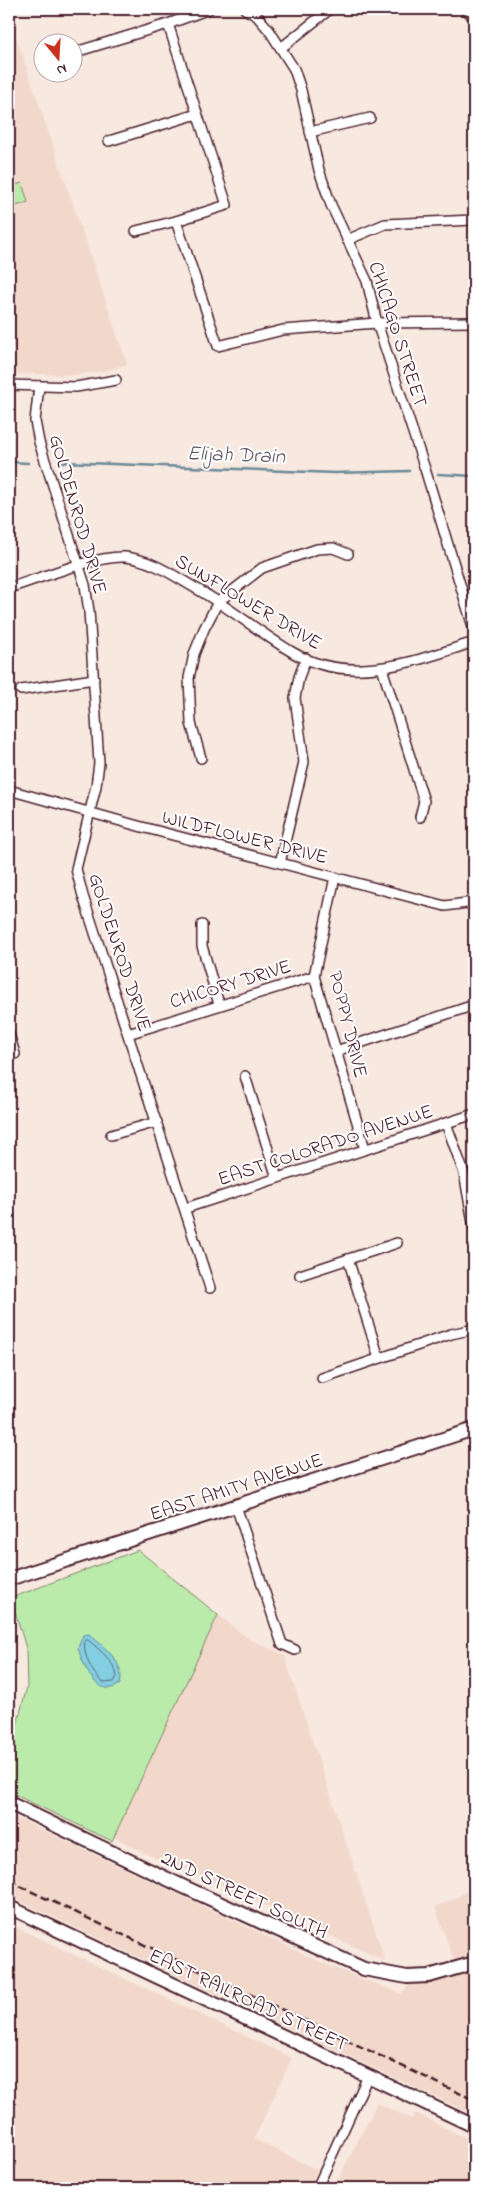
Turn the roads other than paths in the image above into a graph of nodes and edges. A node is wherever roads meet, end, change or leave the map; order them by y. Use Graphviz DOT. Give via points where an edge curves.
graph roads {
  1 [pos="209,9"];
  2 [pos="245,9"];
  3 [pos="330,9"];
  4 [pos="466,9"];
  5 [pos="474,18"];
  6 [pos="168,24"];
  7 [pos="281,48"];
  8 [pos="82,50"];
  9 [pos="197,114"];
  10 [pos="370,118"];
  11 [pos="310,132"];
  12 [pos="109,141"];
  13 [pos="474,220"];
  14 [pos="176,221"];
  15 [pos="136,231"];
  16 [pos="347,240"];
  17 [pos="474,322"];
  18 [pos="377,323"];
  19 [pos="116,380"];
  20 [pos="9,385"];
  21 [pos="39,386"];
  22 [pos="348,554"];
  23 [pos="79,566"];
  24 [pos="9,588"];
  25 [pos="218,602"];
  26 [pos="474,630"];
  27 [pos="474,642"];
  28 [pos="306,658"];
  29 [pos="382,668"];
  30 [pos="94,680"];
  31 [pos="21,690"];
  32 [pos="201,758"];
  33 [pos="9,790"];
  34 [pos="91,813"];
  35 [pos="420,817"];
  36 [pos="280,863"];
  37 [pos="335,877"];
  38 [pos="474,902"];
  39 [pos="202,925"];
  40 [pos="314,976"];
  41 [pos="219,1004"];
  42 [pos="474,1006"];
  43 [pos="9,1034"];
  44 [pos="128,1034"];
  45 [pos="336,1051"];
  46 [pos="15,1054"];
  47 [pos="245,1076"];
  48 [pos="474,1114"];
  49 [pos="157,1122"];
  50 [pos="446,1123"];
  51 [pos="111,1135"];
  52 [pos="365,1150"];
  53 [pos="277,1178"];
  54 [pos="186,1208"];
  55 [pos="474,1228"];
  56 [pos="397,1243"];
  57 [pos="348,1259"];
  58 [pos="300,1275"];
  59 [pos="210,1288"];
  60 [pos="474,1329"];
  61 [pos="379,1358"];
  62 [pos="322,1378"];
  63 [pos="474,1429"];
  64 [pos="236,1506"];
  65 [pos="9,1579"];
  66 [pos="295,1650"];
  67 [pos="9,1803"];
  68 [pos="9,1907"];
  69 [pos="474,1963"];
  70 [pos="368,2076"];
  71 [pos="474,2126"];
  72 [pos="317,2188"];
  1 -- 6 [label="street"];
  2 -- 7 [label="street, CHICAGO STREET" via="257,16"];
  3 -- 7 [label="street"];
  4 -- 5 [label="street"];
  6 -- 8 [label="street"];
  6 -- 9 [label="street"];
  7 -- 11 [label="street, CHICAGO STREET" via="294,69"];
  9 -- 12 [label="street"];
  9 -- 14 [label="street" via="227,205"];
  10 -- 11 [label="street"];
  11 -- 16 [label="street, CHICAGO STREET" via="319,170"];
  13 -- 16 [label="street" via="385,224"];
  14 -- 15 [label="street"];
  14 -- 18 [label="street" via="218,346 283,330"];
  16 -- 18 [label="street, CHICAGO STREET" via="366,281"];
  17 -- 18 [label="street"];
  18 -- 26 [label="street, CHICAGO STREET"];
  19 -- 21 [label="street" via="76,387"];
  20 -- 21 [label="street"];
  21 -- 23 [label="street, GOLDENROD DRIVE" via="35,421 39,442"];
  22 -- 25 [label="street" via="333,548 317,549 262,568"];
  23 -- 24 [label="street, SUNFLOWER DRIVE"];
  23 -- 25 [label="street, SUNFLOWER DRIVE" via="124,557 151,562"];
  23 -- 30 [label="street, GOLDENROD DRIVE" via="89,611"];
  25 -- 28 [label="street, SUNFLOWER DRIVE" via="293,653"];
  25 -- 32 [label="street" via="194,654 189,678 191,723"];
  27 -- 29 [label="street, SUNFLOWER DRIVE"];
  28 -- 29 [label="street, SUNFLOWER DRIVE" via="323,666"];
  28 -- 36 [label="street" via="295,698 304,762"];
  29 -- 35 [label="street" via="424,801"];
  30 -- 31 [label="street"];
  30 -- 34 [label="street, GOLDENROD DRIVE" via="99,763"];
  33 -- 34 [label="street, WILDFLOWER DRIVE"];
  34 -- 36 [label="street, WILDFLOWER DRIVE"];
  34 -- 44 [label="street, GOLDENROD DRIVE" via="76,869"];
  36 -- 37 [label="street, WILDFLOWER DRIVE"];
  37 -- 38 [label="street, WILDFLOWER DRIVE" via="446,906"];
  37 -- 40 [label="street, POPPY DRIVE"];
  39 -- 41 [label="street" via="202,946"];
  40 -- 41 [label="street, CHICORY DRIVE"];
  40 -- 45 [label="street, POPPY DRIVE"];
  41 -- 44 [label="street, CHICORY DRIVE"];
  42 -- 45 [label="street"];
  43 -- 46 [label="street"];
  44 -- 49 [label="street, GOLDENROD DRIVE"];
  45 -- 52 [label="street, POPPY DRIVE"];
  47 -- 53 [label="street"];
  48 -- 50 [label="street, EAST COLORADO AVENUE"];
  49 -- 51 [label="street"];
  49 -- 54 [label="street, GOLDENROD DRIVE"];
  50 -- 52 [label="street, EAST COLORADO AVENUE"];
  50 -- 55 [label="street" via="464,1173"];
  52 -- 53 [label="street, EAST COLORADO AVENUE"];
  53 -- 54 [label="street, EAST COLORADO AVENUE"];
  54 -- 59 [label="street, GOLDENROD DRIVE"];
  56 -- 57 [label="street"];
  57 -- 58 [label="street"];
  57 -- 61 [label="street"];
  60 -- 61 [label="street"];
  61 -- 62 [label="street"];
  63 -- 64 [label="street, EAST AMITY AVENUE"];
  64 -- 65 [label="street, EAST AMITY AVENUE"];
  64 -- 66 [label="street" via="282,1644"];
  67 -- 69 [label="street, 2ND STREET SOUTH" via="364,1969 406,1977 429,1976"];
  68 -- 70 [label="street, EAST RAILROAD STREET"];
  70 -- 71 [label="street, EAST RAILROAD STREET"];
  70 -- 72 [label="street"];
}
